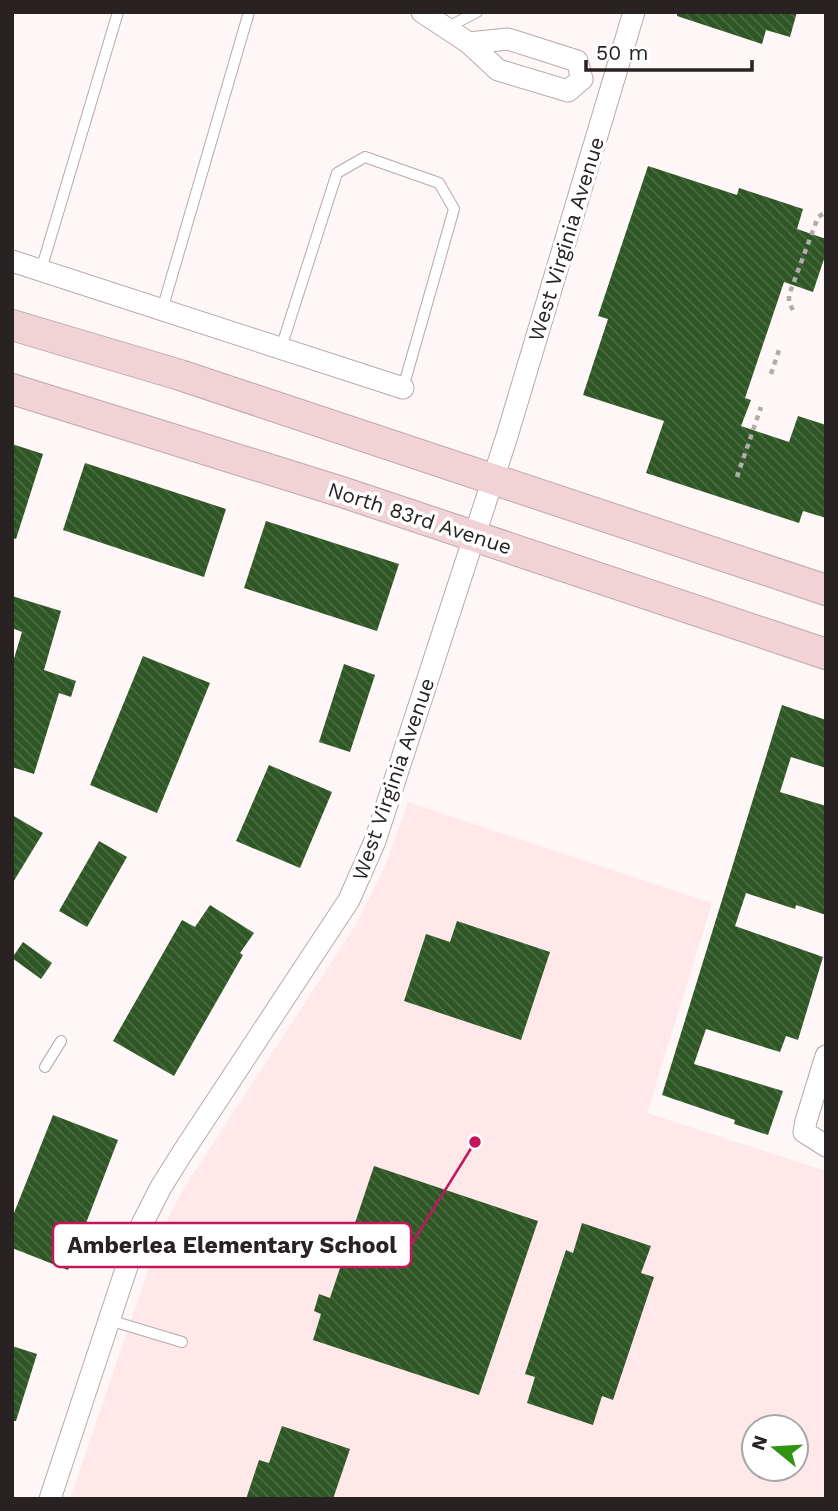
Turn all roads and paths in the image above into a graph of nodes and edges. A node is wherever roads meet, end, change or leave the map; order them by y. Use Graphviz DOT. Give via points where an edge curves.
graph roads {
  1 [pos="118,12"];
  2 [pos="249,12"];
  3 [pos="422,12"];
  4 [pos="477,12"];
  5 [pos="634,12"];
  6 [pos="446,28"];
  7 [pos="469,43"];
  8 [pos="582,79"];
  9 [pos="611,88"];
  10 [pos="826,212"];
  11 [pos="12,261"];
  12 [pos="41,270"];
  13 [pos="162,310"];
  14 [pos="793,310"];
  15 [pos="12,325"];
  16 [pos="780,346"];
  17 [pos="281,348"];
  18 [pos="771,374"];
  19 [pos="403,388"];
  20 [pos="12,389"];
  21 [pos="761,407"];
  22 [pos="737,477"];
  23 [pos="493,479"];
  24 [pos="474,536"];
  25 [pos="826,590"];
  26 [pos="826,654"];
  27 [pos="61,1041"];
  28 [pos="826,1056"];
  29 [pos="45,1067"];
  30 [pos="826,1146"];
  31 [pos="109,1320"];
  32 [pos="182,1342"];
  33 [pos="50,1499"];
  1 -- 12 [label="lane"];
  2 -- 13 [label="lane"];
  3 -- 6 [label="street"];
  4 -- 6 [label="lane"];
  5 -- 9 [label="street, West Virginia Avenue"];
  6 -- 7 [label="street"];
  7 -- 8 [label="street" via="508,39 577,61"];
  7 -- 8 [label="street" via="498,70 568,91"];
  8 -- 9 [label="street"];
  9 -- 23 [label="street, West Virginia Avenue"];
  10 -- 14 [label="path" via="818,217 789,295"];
  11 -- 12 [label="street"];
  12 -- 13 [label="street"];
  13 -- 17 [label="street"];
  15 -- 23 [label="main road" via="180,375"];
  16 -- 18 [label="path"];
  17 -- 19 [label="street"];
  17 -- 19 [label="lane" via="337,173 365,157 439,183 454,209"];
  20 -- 24 [label="main road, North 83rd Avenue"];
  21 -- 22 [label="path"];
  23 -- 24 [label="street, West Virginia Avenue"];
  23 -- 25 [label="main road"];
  24 -- 26 [label="main road, North 83rd Avenue"];
  24 -- 31 [label="street, West Virginia Avenue" via="375,841 349,900 161,1187 139,1230"];
  27 -- 29 [label="lane"];
  28 -- 30 [label="street" via="804,1132"];
  31 -- 32 [label="lane"];
  31 -- 33 [label="street, West Virginia Avenue"];
}
